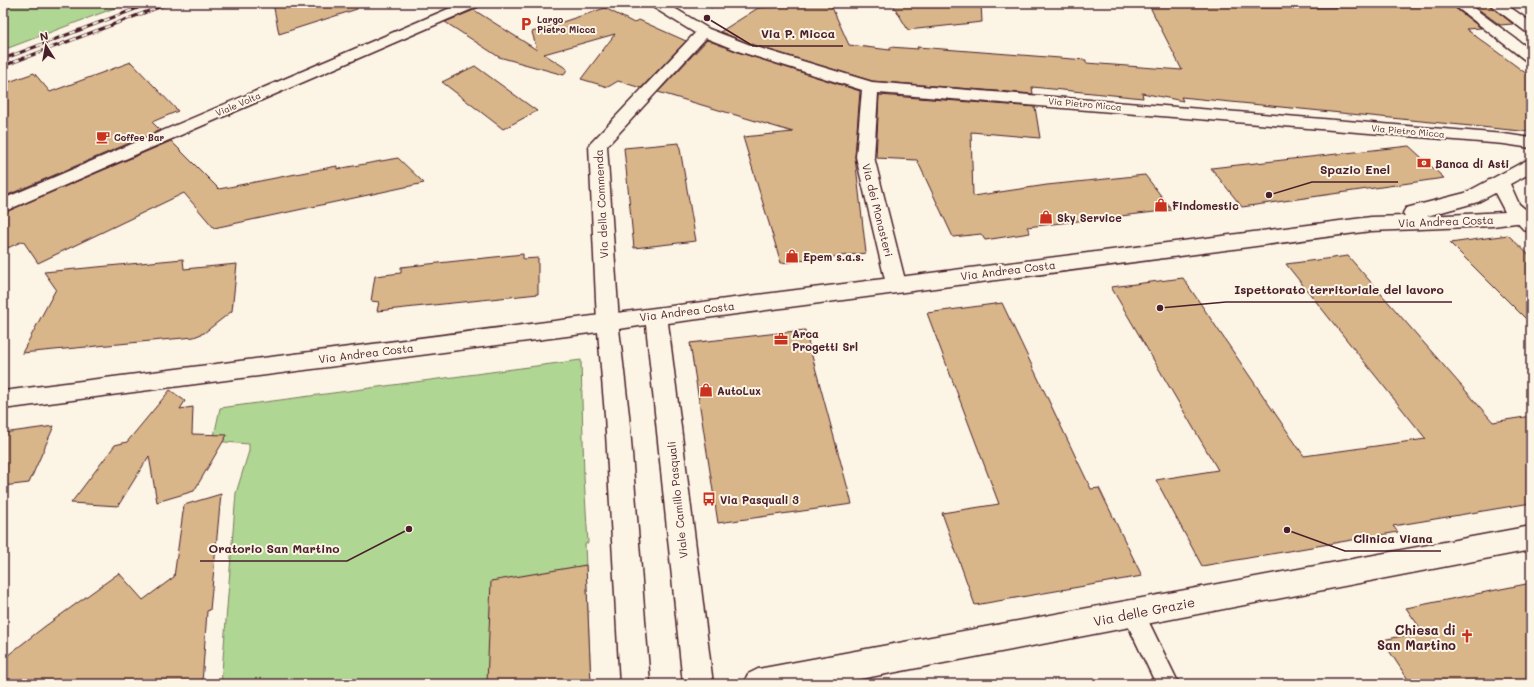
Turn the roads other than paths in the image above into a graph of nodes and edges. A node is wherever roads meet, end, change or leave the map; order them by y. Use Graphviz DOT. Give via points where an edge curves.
graph roads {
  1 [pos="474,3"];
  2 [pos="656,3"];
  3 [pos="1458,3"];
  4 [pos="1495,3"];
  5 [pos="1531,29"];
  6 [pos="704,32"];
  7 [pos="1531,57"];
  8 [pos="870,87"];
  9 [pos="1531,143"];
  10 [pos="1527,174"];
  11 [pos="1500,183"];
  12 [pos="3,206"];
  13 [pos="1528,219"];
  14 [pos="1371,224"];
  15 [pos="896,284"];
  16 [pos="656,315"];
  17 [pos="608,322"];
  18 [pos="3,400"];
  19 [pos="1531,538"];
  20 [pos="1133,613"];
  21 [pos="635,684"];
  22 [pos="698,684"];
  23 [pos="758,684"];
  24 [pos="1168,684"];
  1 -- 12 [label="street, Viale Volta"];
  2 -- 6 [label="street, Via Pietro Micca"];
  3 -- 7 [label="street"];
  4 -- 5 [label="street"];
  6 -- 8 [label="street, Via Pietro Micca" via="747,49"];
  6 -- 17 [label="street, Via della Commenda" via="598,145"];
  8 -- 9 [label="street, Via Pietro Micca"];
  8 -- 15 [label="street, Via dei Monasteri" via="865,157"];
  10 -- 11 [label="street, Via Andrea Costa"];
  11 -- 13 [label="street, Via Andrea Costa" via="1511,207"];
  11 -- 14 [label="street, Via Andrea Costa" via="1471,198"];
  13 -- 14 [label="street, Via Andrea Costa"];
  14 -- 15 [label="street, Via Andrea Costa"];
  15 -- 16 [label="street, Via Andrea Costa"];
  16 -- 17 [label="street, Via Andrea Costa"];
  16 -- 22 [label="street, Viale Camillo Pasquali"];
  17 -- 18 [label="street, Via Andrea Costa"];
  17 -- 21 [label="street" via="617,415"];
  19 -- 20 [label="street, Via delle Grazie"];
  20 -- 23 [label="street, Via delle Grazie"];
  20 -- 24 [label="lane"];
}
